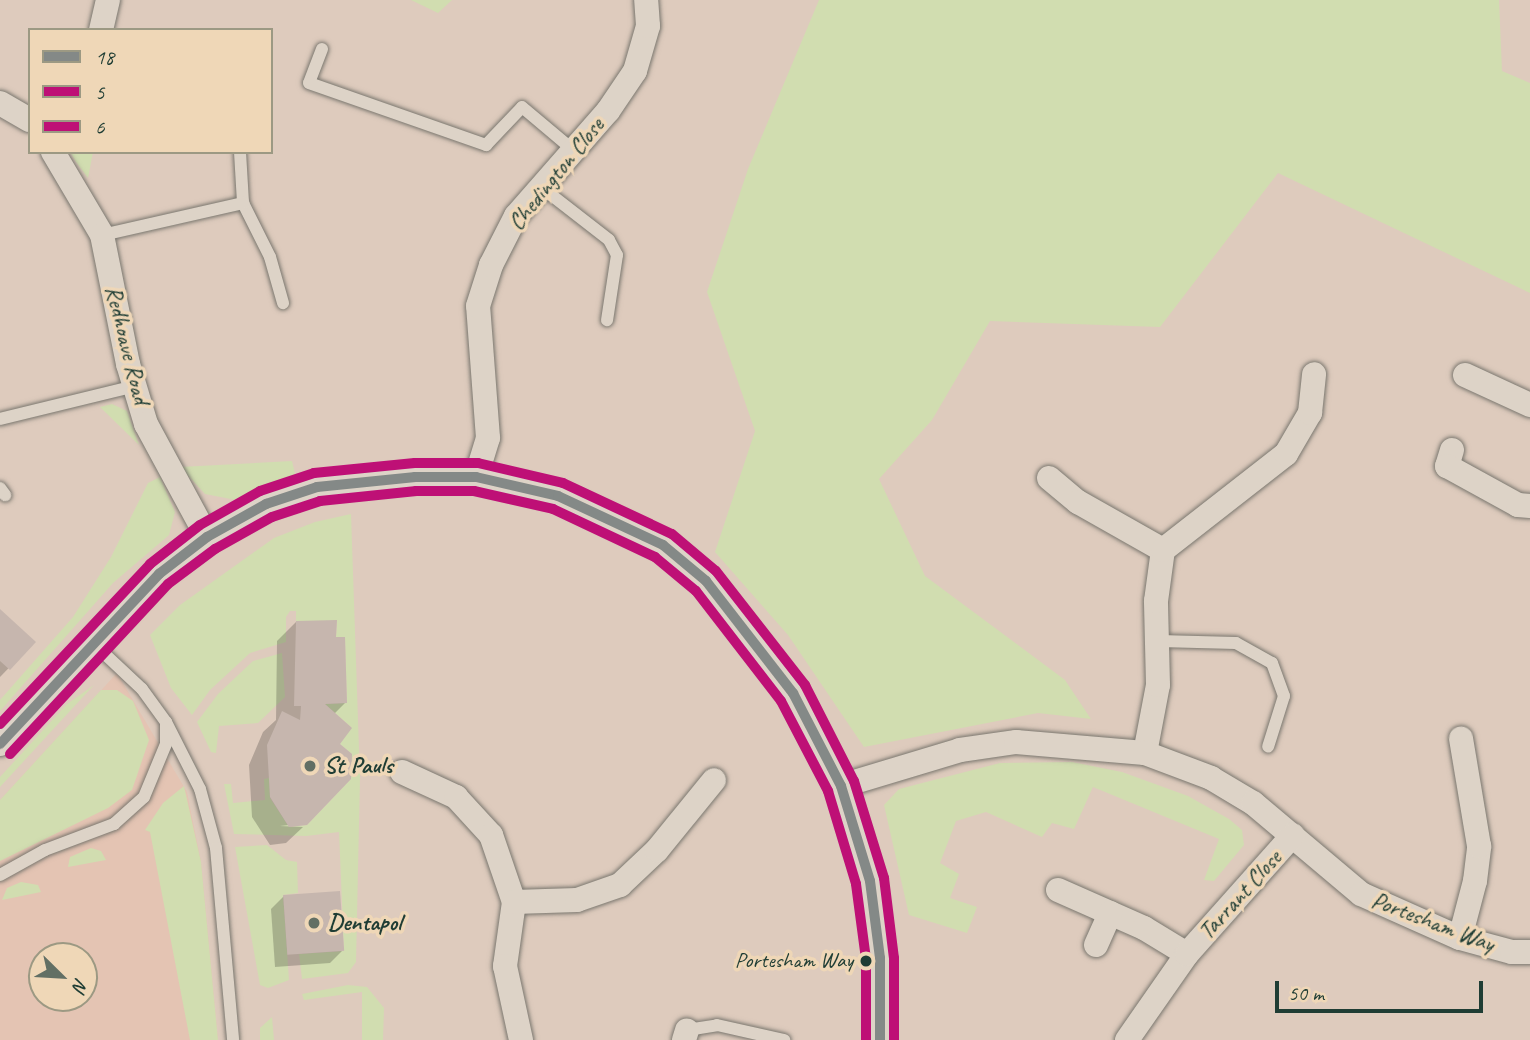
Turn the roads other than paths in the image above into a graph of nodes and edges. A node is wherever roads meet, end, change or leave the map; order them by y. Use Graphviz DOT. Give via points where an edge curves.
graph roads {
  1 [pos="108,0"];
  2 [pos="646,0"];
  3 [pos="101,28"];
  4 [pos="322,49"];
  5 [pos="0,103"];
  6 [pos="28,119"];
  7 [pos="573,150"];
  8 [pos="54,154"];
  9 [pos="240,154"];
  10 [pos="541,187"];
  11 [pos="243,203"];
  12 [pos="102,235"];
  13 [pos="283,303"];
  14 [pos="607,320"];
  15 [pos="1314,374"];
  16 [pos="1465,374"];
  17 [pos="135,386"];
  18 [pos="1530,405"];
  19 [pos="0,419"];
  20 [pos="1452,450"];
  21 [pos="476,477"];
  22 [pos="1049,478"];
  23 [pos="1530,506"];
  24 [pos="207,537"];
  25 [pos="1163,550"];
  26 [pos="1159,641"];
  27 [pos="93,643"];
  28 [pos="166,722"];
  29 [pos="1461,738"];
  30 [pos="0,744"];
  31 [pos="1268,747"];
  32 [pos="1145,754"];
  33 [pos="402,772"];
  34 [pos="714,780"];
  35 [pos="841,786"];
  36 [pos="1293,835"];
  37 [pos="0,875"];
  38 [pos="1058,890"];
  39 [pos="514,902"];
  40 [pos="1110,913"];
  41 [pos="1460,938"];
  42 [pos="1096,945"];
  43 [pos="1530,952"];
  44 [pos="1187,954"];
  45 [pos="686,1035"];
  46 [pos="233,1040"];
  47 [pos="521,1040"];
  48 [pos="784,1040"];
  49 [pos="880,1040"];
  50 [pos="1127,1040"];
  1 -- 3 [label="street"];
  2 -- 7 [label="street, Chedington Close" via="648,26 635,71"];
  4 -- 7 [label="lane" via="310,83 486,145 522,107"];
  5 -- 6 [label="street"];
  7 -- 10 [label="street, Chedington Close"];
  8 -- 12 [label="street, Redhoave Road"];
  9 -- 11 [label="lane"];
  10 -- 14 [label="lane" via="609,240 617,254"];
  10 -- 21 [label="street, Chedington Close" via="516,216 491,265 478,306 488,438"];
  11 -- 12 [label="lane"];
  11 -- 13 [label="lane" via="270,257"];
  12 -- 17 [label="street, Redhoave Road"];
  15 -- 25 [label="street" via="1310,413 1286,454"];
  16 -- 18 [label="street"];
  17 -- 19 [label="lane"];
  17 -- 24 [label="street, Redhoave Road" via="146,424"];
  20 -- 23 [label="street" via="1447,466 1518,505"];
  21 -- 24 [label="street" via="415,477 317,487 266,504"];
  21 -- 35 [label="street" via="558,496 608,518 663,545 706,581 793,693"];
  22 -- 25 [label="street" via="1078,502"];
  24 -- 27 [label="street" via="159,573"];
  25 -- 26 [label="street" via="1157,601"];
  26 -- 31 [label="lane" via="1236,643 1272,663 1284,696"];
  26 -- 32 [label="street" via="1158,685"];
  27 -- 28 [label="lane" via="142,689"];
  27 -- 30 [label="street"];
  28 -- 37 [label="lane" via="166,744 144,797 114,824 45,850"];
  28 -- 46 [label="lane" via="192,769 209,818"];
  29 -- 41 [label="street" via="1479,846"];
  32 -- 35 [label="street, Portesham Way" via="1016,742 960,750"];
  32 -- 36 [label="street, Portesham Way" via="1211,778"];
  33 -- 39 [label="street" via="456,797 491,835"];
  34 -- 39 [label="street" via="657,850 620,885 577,900"];
  35 -- 49 [label="street" via="870,881 880,958"];
  36 -- 41 [label="street, Portesham Way" via="1361,894"];
  36 -- 44 [label="street, Tarrant Close"];
  38 -- 40 [label="street, Tarrant Close"];
  39 -- 47 [label="street" via="505,966"];
  40 -- 42 [label="street"];
  40 -- 44 [label="street, Tarrant Close"];
  41 -- 43 [label="street, Portesham Way"];
  44 -- 50 [label="street, Tarrant Close"];
  45 -- 48 [label="lane" via="717,1025"];
}
